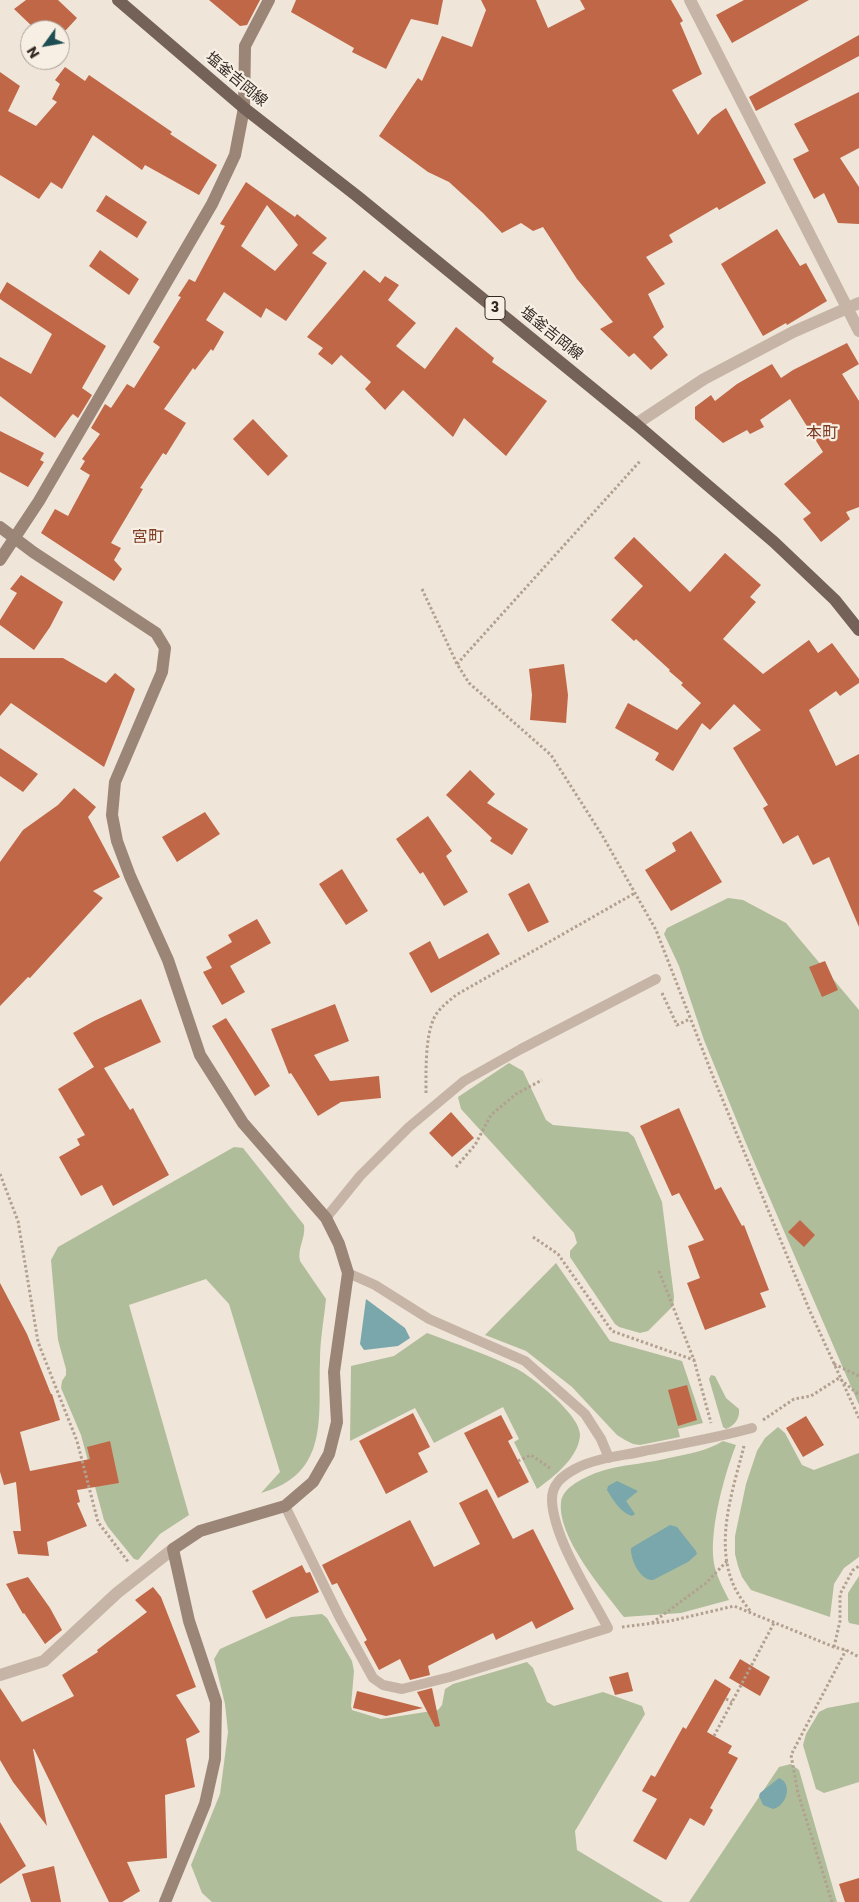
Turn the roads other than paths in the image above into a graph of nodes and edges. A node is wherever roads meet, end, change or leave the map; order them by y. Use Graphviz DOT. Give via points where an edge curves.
graph roads {
  1 [pos="118,0"];
  2 [pos="269,0"];
  3 [pos="690,0"];
  4 [pos="244,108"];
  5 [pos="853,306"];
  6 [pos="859,331"];
  7 [pos="636,424"];
  8 [pos="0,528"];
  9 [pos="14,537"];
  10 [pos="0,560"];
  11 [pos="859,630"];
  12 [pos="656,979"];
  13 [pos="326,1218"];
  14 [pos="348,1273"];
  15 [pos="752,1428"];
  16 [pos="609,1458"];
  17 [pos="284,1506"];
  18 [pos="173,1548"];
  19 [pos="0,1675"];
  20 [pos="165,1902"];
  1 -- 4 [label="main road, 塩釜吉岡線 / 3"];
  2 -- 4 [label="street" via="245,46"];
  3 -- 5 [label="street"];
  4 -- 7 [label="main road, 塩釜吉岡線 / 3"];
  4 -- 9 [label="street" via="235,155 212,204 39,501"];
  5 -- 6 [label="street"];
  5 -- 7 [label="street" via="793,332 704,379"];
  7 -- 11 [label="main road, 塩釜吉岡線 / 3" via="774,542 835,600"];
  8 -- 9 [label="street"];
  9 -- 10 [label="street"];
  9 -- 13 [label="street" via="156,633 165,648 162,672 115,782 112,815 117,842 168,960 200,1055 243,1123"];
  12 -- 13 [label="lane" via="464,1081 409,1127 360,1176"];
  13 -- 14 [label="street"];
  14 -- 16 [label="lane" via="375,1285 429,1320 525,1361 585,1414"];
  14 -- 17 [label="street" via="334,1372 337,1422 329,1454 313,1482"];
  15 -- 16 [label="lane"];
  16 -- 17 [label="lane" via="576,1468 562,1477 553,1487 552,1500 562,1542 608,1628 402,1689 383,1685 373,1678"];
  17 -- 18 [label="street" via="200,1531"];
  18 -- 19 [label="street" via="117,1593 44,1661"];
  18 -- 20 [label="street" via="189,1621 216,1702 215,1759 205,1804"];
}
